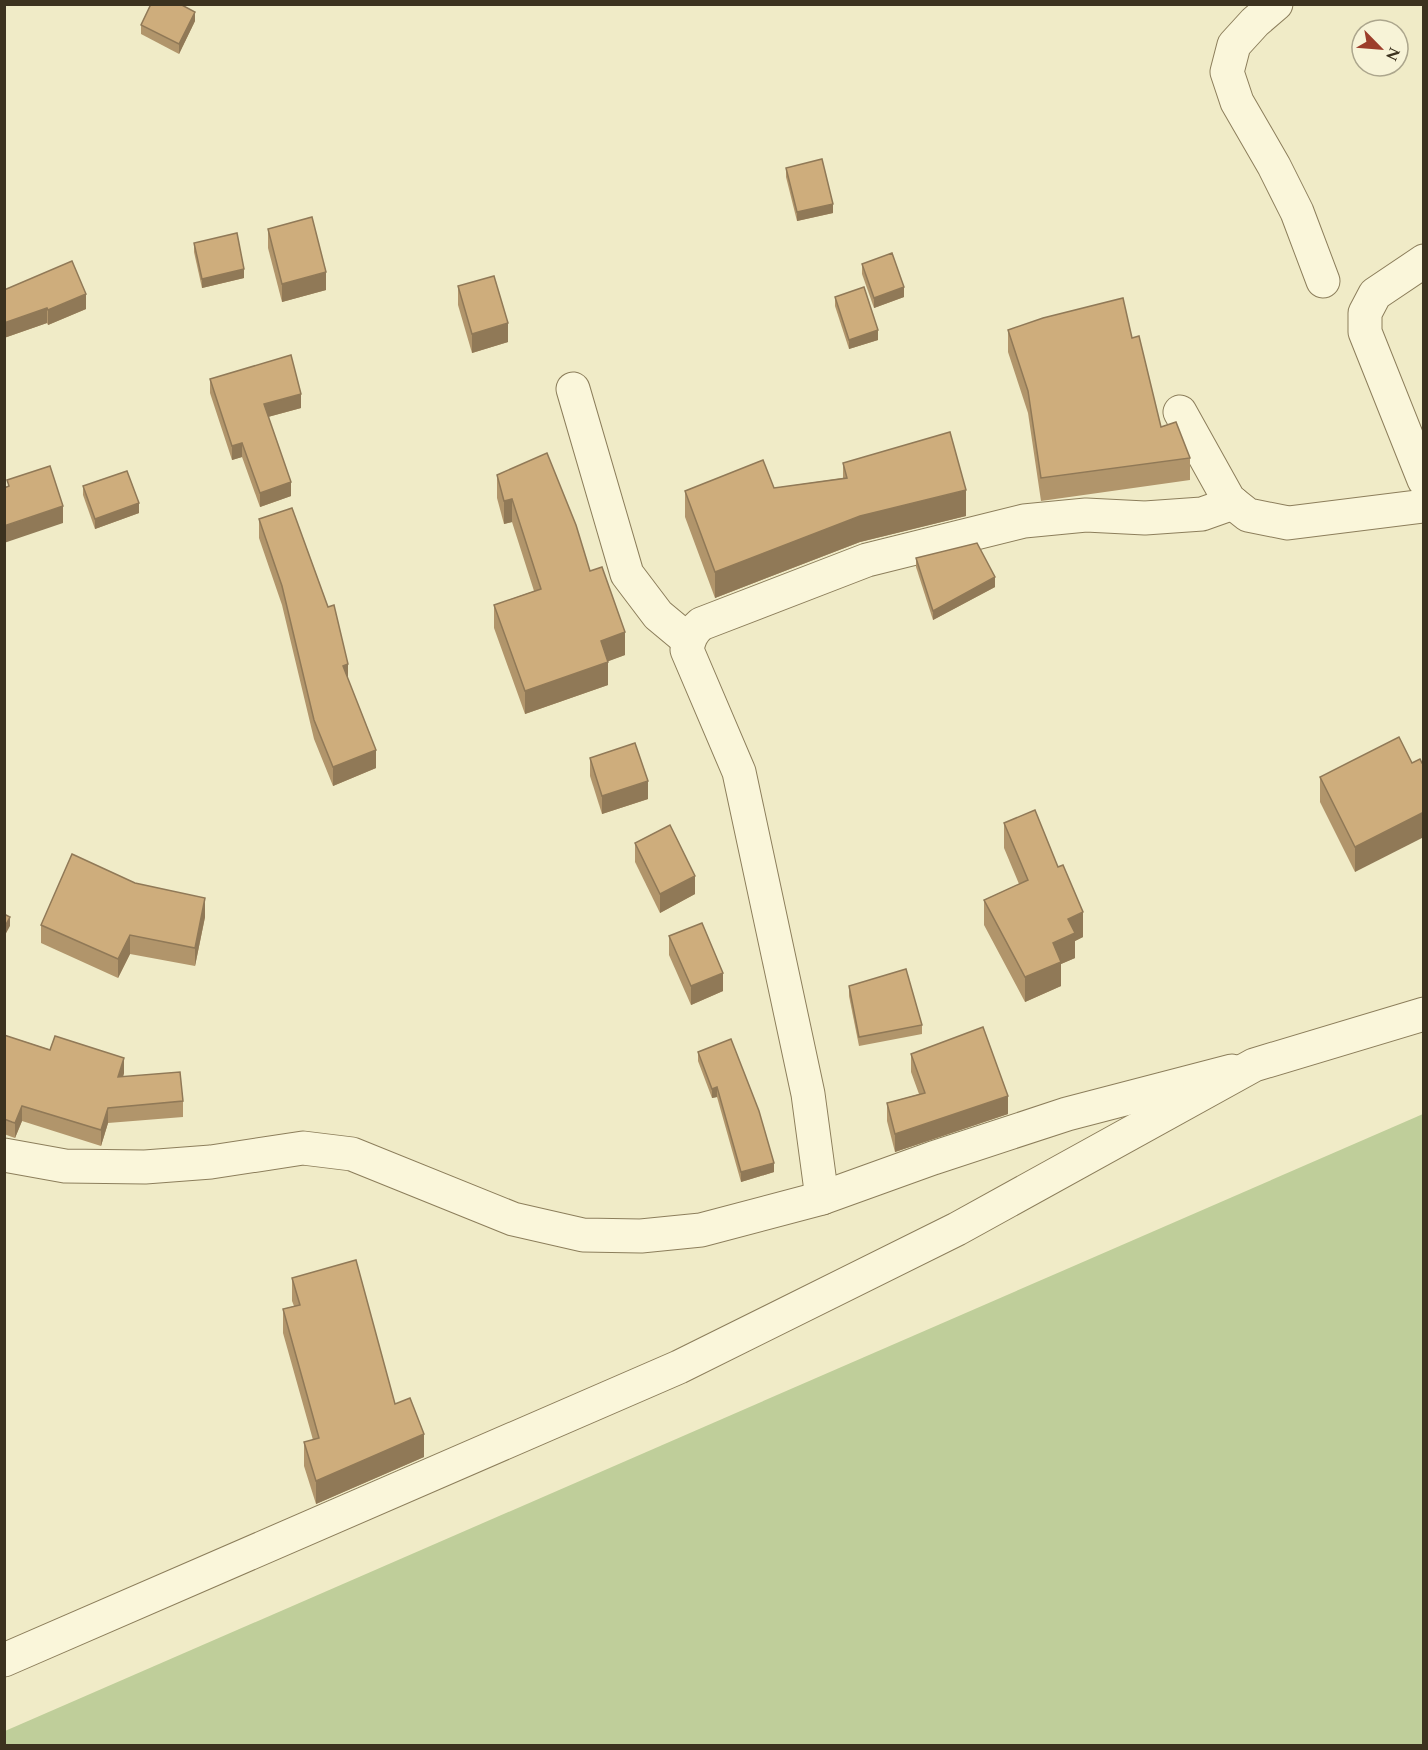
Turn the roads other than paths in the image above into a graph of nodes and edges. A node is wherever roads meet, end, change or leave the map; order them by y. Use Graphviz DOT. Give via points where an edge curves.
graph roads {
  1 [pos="1276,4"];
  2 [pos="1424,261"];
  3 [pos="1323,281"];
  4 [pos="573,388"];
  5 [pos="1180,412"];
  6 [pos="1424,480"];
  7 [pos="1233,503"];
  8 [pos="1424,506"];
  9 [pos="688,640"];
  10 [pos="1424,1014"];
  11 [pos="1254,1065"];
  12 [pos="4,1155"];
  13 [pos="822,1198"];
  14 [pos="4,1660"];
  1 -- 3 [label="street" via="1234,45 1227,72 1237,102 1297,212"];
  2 -- 6 [label="street" via="1375,294 1365,313 1365,332"];
  4 -- 9 [label="street" via="627,574 658,615"];
  5 -- 7 [label="street"];
  7 -- 8 [label="street" via="1248,515 1287,523"];
  7 -- 9 [label="street" via="1202,514 1145,518 1086,515 1024,521 867,560 701,624"];
  9 -- 13 [label="street" via="687,650 739,772 808,1094"];
  10 -- 11 [label="street"];
  11 -- 13 [label="street" via="1067,1114"];
  11 -- 14 [label="street" via="957,1229 679,1367"];
  12 -- 13 [label="street" via="65,1166 146,1167 303,1148 352,1154 513,1220 583,1235 641,1236 700,1230"];
}
